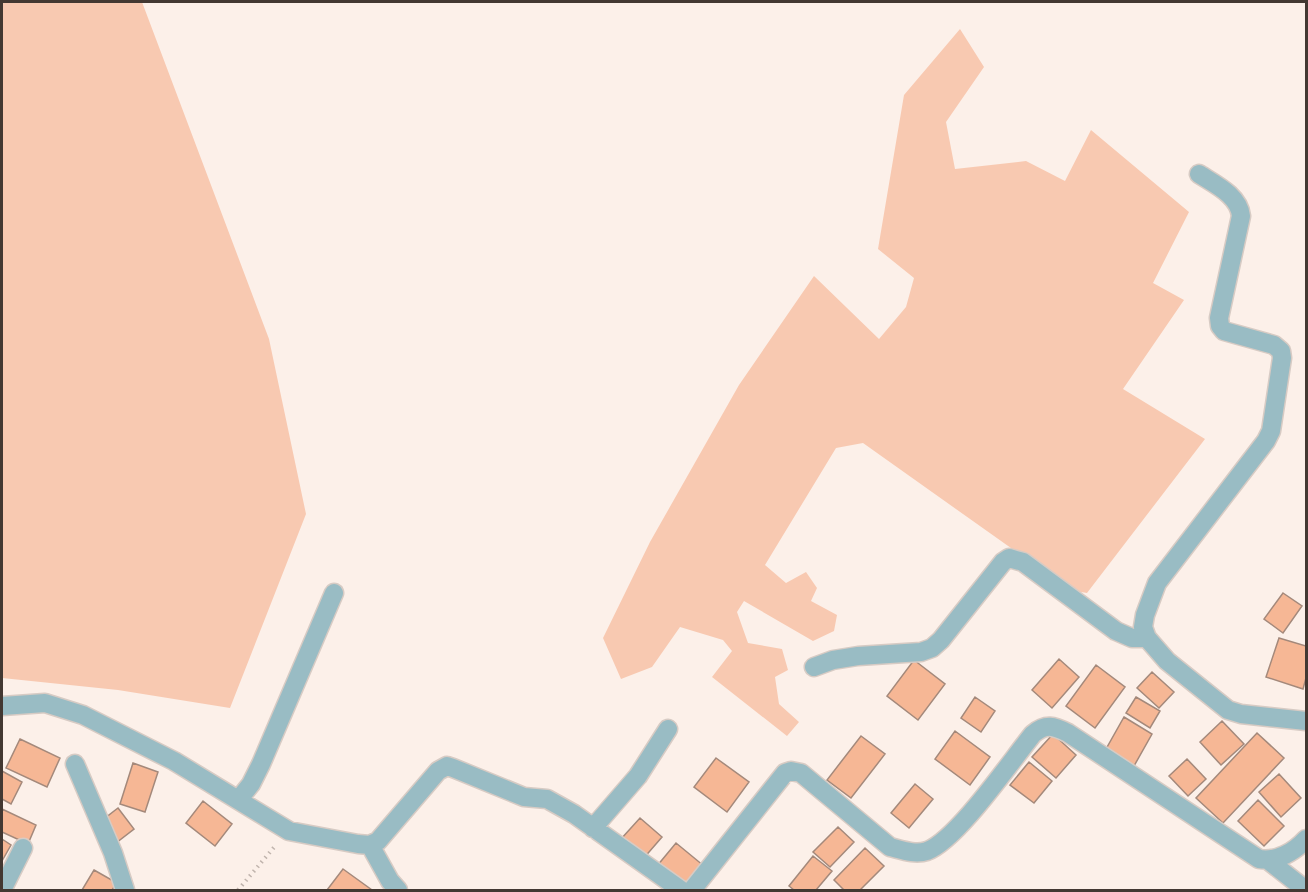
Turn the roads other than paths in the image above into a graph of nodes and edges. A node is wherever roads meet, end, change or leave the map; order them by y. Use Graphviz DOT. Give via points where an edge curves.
graph roads {
  1 [pos="1199,174"];
  2 [pos="334,593"];
  3 [pos="1147,638"];
  4 [pos="814,667"];
  5 [pos="2,706"];
  6 [pos="1306,721"];
  7 [pos="668,729"];
  8 [pos="75,764"];
  9 [pos="239,799"];
  10 [pos="593,828"];
  11 [pos="1306,839"];
  12 [pos="370,845"];
  13 [pos="23,848"];
  14 [pos="1269,861"];
  15 [pos="1306,890"];
  16 [pos="2,891"];
  17 [pos="125,891"];
  18 [pos="398,891"];
  19 [pos="681,891"];
  20 [pos="692,891"];
  1 -- 3 [label="street" via="1234,199 1241,216 1220,326 1224,331 1274,345 1282,358 1271,431 1157,583 1145,615 1143,627"];
  2 -- 9 [label="street" via="261,764"];
  3 -- 4 [label="street" via="1132,638 1116,631 1023,562 1009,558 932,648 833,660"];
  3 -- 6 [label="street" via="1167,661 1228,710"];
  5 -- 9 [label="street" via="45,703 83,715"];
  7 -- 10 [label="street" via="638,776"];
  8 -- 17 [label="street"];
  9 -- 12 [label="street" via="289,831"];
  10 -- 12 [label="street" via="547,800 524,797 447,766 438,771 383,836"];
  10 -- 19 [label="street"];
  11 -- 14 [label="street" via="1287,854"];
  12 -- 18 [label="street"];
  13 -- 16 [label="street"];
  14 -- 15 [label="street"];
  14 -- 20 [label="street" via="1259,859 1068,733 1047,726 1033,734 956,830 926,851 890,847 801,773 785,773"];
}
